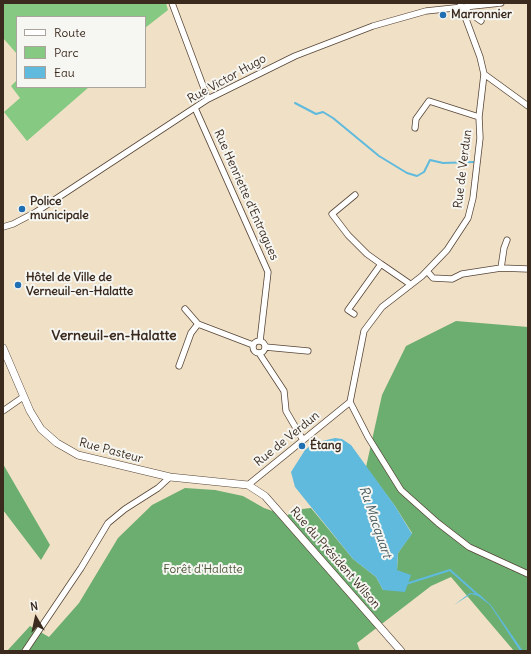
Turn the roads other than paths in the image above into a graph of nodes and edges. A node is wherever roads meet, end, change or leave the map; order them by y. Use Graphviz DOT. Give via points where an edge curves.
graph roads {
  1 [pos="172,3"];
  2 [pos="501,3"];
  3 [pos="461,5"];
  4 [pos="481,21"];
  5 [pos="484,74"];
  6 [pos="208,99"];
  7 [pos="528,106"];
  8 [pos="195,108"];
  9 [pos="479,117"];
  10 [pos="415,128"];
  11 [pos="355,195"];
  12 [pos="3,227"];
  13 [pos="507,240"];
  14 [pos="381,264"];
  15 [pos="501,268"];
  16 [pos="528,270"];
  17 [pos="427,271"];
  18 [pos="410,284"];
  19 [pos="185,309"];
  20 [pos="354,314"];
  21 [pos="198,324"];
  22 [pos="260,341"];
  23 [pos="253,345"];
  24 [pos="264,347"];
  25 [pos="3,348"];
  26 [pos="308,351"];
  27 [pos="259,353"];
  28 [pos="179,366"];
  29 [pos="23,397"];
  30 [pos="350,402"];
  31 [pos="3,411"];
  32 [pos="303,440"];
  33 [pos="170,477"];
  34 [pos="248,485"];
  35 [pos="528,574"];
  36 [pos="26,651"];
  37 [pos="401,651"];
  1 -- 6 [label="street"];
  2 -- 3 [label="street, Rue Victor Hugo"];
  3 -- 4 [label="street"];
  3 -- 5 [label="street, Rue de Verdun"];
  3 -- 6 [label="street, Rue Victor Hugo" via="436,9 366,29 295,56"];
  5 -- 7 [label="street"];
  5 -- 9 [label="street, Rue de Verdun"];
  6 -- 8 [label="street, Rue Victor Hugo"];
  8 -- 12 [label="street, Rue Victor Hugo" via="36,212"];
  8 -- 22 [label="street, Rue Henriette d'Entragues" via="268,272"];
  9 -- 10 [label="street" via="429,102 416,119"];
  9 -- 17 [label="street, Rue de Verdun" via="480,138 468,218 447,250"];
  11 -- 14 [label="street" via="332,214 348,236"];
  13 -- 15 [label="street"];
  14 -- 18 [label="street"];
  14 -- 20 [label="street" via="348,310"];
  15 -- 16 [label="street"];
  15 -- 17 [label="street" via="462,274 452,279 434,278"];
  17 -- 18 [label="street, Rue de Verdun"];
  18 -- 30 [label="street, Rue de Verdun" via="382,307 364,331"];
  19 -- 21 [label="street"];
  21 -- 23 [label="street"];
  21 -- 28 [label="street" via="191,333"];
  22 -- 23 [label="street"];
  22 -- 24 [label="street"];
  23 -- 27 [label="street" via="254,350"];
  24 -- 26 [label="street"];
  24 -- 27 [label="street"];
  25 -- 29 [label="street, Rue Pasteur"];
  27 -- 32 [label="street" via="284,391 286,411"];
  29 -- 31 [label="street"];
  29 -- 33 [label="street, Rue Pasteur" via="41,429 72,452"];
  30 -- 32 [label="street, Rue de Verdun"];
  30 -- 35 [label="street" via="401,490 469,547"];
  32 -- 34 [label="street, Rue de Verdun"];
  33 -- 34 [label="street, Rue Pasteur"];
  33 -- 36 [label="street" via="108,523"];
  34 -- 37 [label="street, Rue du Président Wilson" via="266,496"];
}
